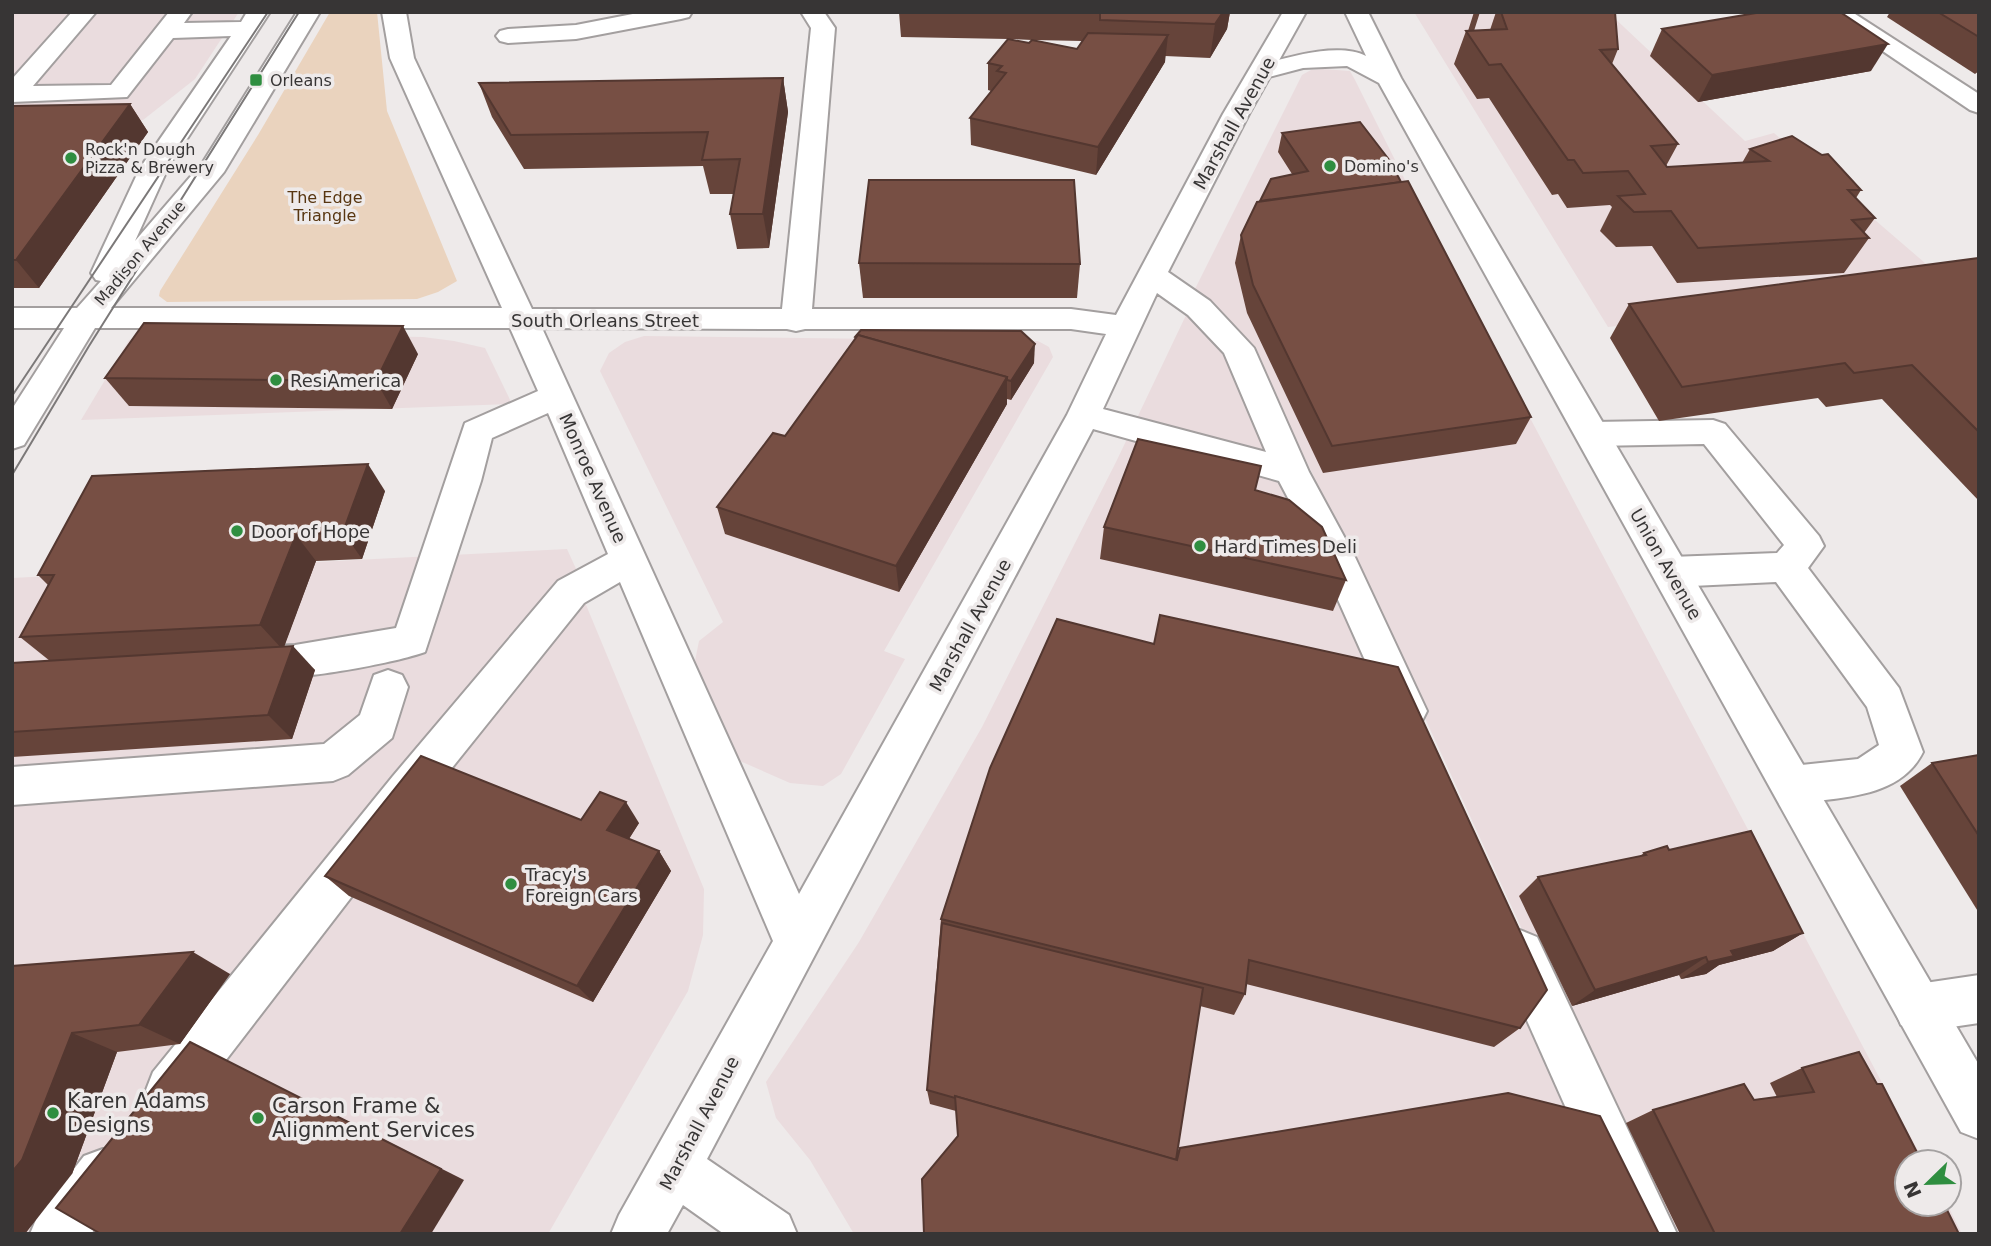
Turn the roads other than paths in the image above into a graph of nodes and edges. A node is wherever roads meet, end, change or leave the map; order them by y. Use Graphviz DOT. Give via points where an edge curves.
graph roads {
  1 [pos="85,12"];
  2 [pos="309,12"];
  3 [pos="394,12"];
  4 [pos="681,12"];
  5 [pos="812,12"];
  6 [pos="1295,12"];
  7 [pos="1356,12"];
  8 [pos="1836,12"];
  9 [pos="253,21"];
  10 [pos="174,22"];
  11 [pos="508,36"];
  12 [pos="1261,72"];
  13 [pos="1389,78"];
  14 [pos="1979,105"];
  15 [pos="1153,276"];
  16 [pos="12,318"];
  17 [pos="85,319"];
  18 [pos="521,320"];
  19 [pos="796,321"];
  20 [pos="1125,326"];
  21 [pos="557,397"];
  22 [pos="1084,415"];
  23 [pos="1592,434"];
  24 [pos="12,437"];
  25 [pos="1292,472"];
  26 [pos="629,560"];
  27 [pos="1786,567"];
  28 [pos="1671,572"];
  29 [pos="214,665"];
  30 [pos="388,687"];
  31 [pos="1425,750"];
  32 [pos="1792,785"];
  33 [pos="12,786"];
  34 [pos="1505,923"];
  35 [pos="797,943"];
  36 [pos="1979,999"];
  37 [pos="1918,1008"];
  38 [pos="1979,1114"];
  39 [pos="675,1168"];
  40 [pos="57,1234"];
  41 [pos="638,1234"];
  42 [pos="770,1234"];
  43 [pos="1650,1234"];
  1 -- 10 [label="street" via="12,94 118,92"];
  2 -- 17 [label="street, Madison Avenue" via="214,166"];
  3 -- 18 [label="street, Monroe Avenue" via="402,58"];
  4 -- 11 [label="street" via="576,32"];
  5 -- 19 [label="street" via="823,28"];
  6 -- 12 [label="street, Marshall Avenue"];
  7 -- 13 [label="street, Union Avenue"];
  8 -- 14 [label="street"];
  9 -- 10 [label="street"];
  9 -- 17 [label="street, Madison Avenue" via="154,168"];
  12 -- 13 [label="street" via="1302,61 1351,58"];
  12 -- 15 [label="street, Marshall Avenue"];
  13 -- 23 [label="street, Union Avenue"];
  15 -- 20 [label="street, Marshall Avenue"];
  15 -- 25 [label="street" via="1199,308 1238,348"];
  16 -- 17 [label="street, South Orleans Street"];
  17 -- 18 [label="street, South Orleans Street"];
  17 -- 24 [label="street, Madison Avenue"];
  18 -- 19 [label="street, South Orleans Street"];
  18 -- 21 [label="street, Monroe Avenue"];
  19 -- 20 [label="street, South Orleans Street" via="1071,319"];
  20 -- 22 [label="street, Marshall Avenue"];
  21 -- 26 [label="street, Monroe Avenue"];
  21 -- 29 [label="street" via="477,430 411,641 295,661"];
  22 -- 25 [label="street"];
  22 -- 35 [label="street, Marshall Avenue"];
  23 -- 27 [label="street" via="1713,432 1806,546"];
  23 -- 28 [label="street, Union Avenue"];
  25 -- 31 [label="street"];
  26 -- 35 [label="street, Monroe Avenue"];
  26 -- 40 [label="street" via="571,592"];
  27 -- 28 [label="street"];
  27 -- 32 [label="street" via="1885,700 1902,752 1866,777"];
  28 -- 32 [label="street, Union Avenue"];
  30 -- 33 [label="street" via="377,725 333,762"];
  32 -- 37 [label="street, Union Avenue"];
  34 -- 43 [label="street"];
  35 -- 39 [label="street, Marshall Avenue"];
  36 -- 37 [label="street"];
  37 -- 38 [label="street, Union Avenue"];
  39 -- 41 [label="street, Marshall Avenue"];
  39 -- 42 [label="street"];
}
